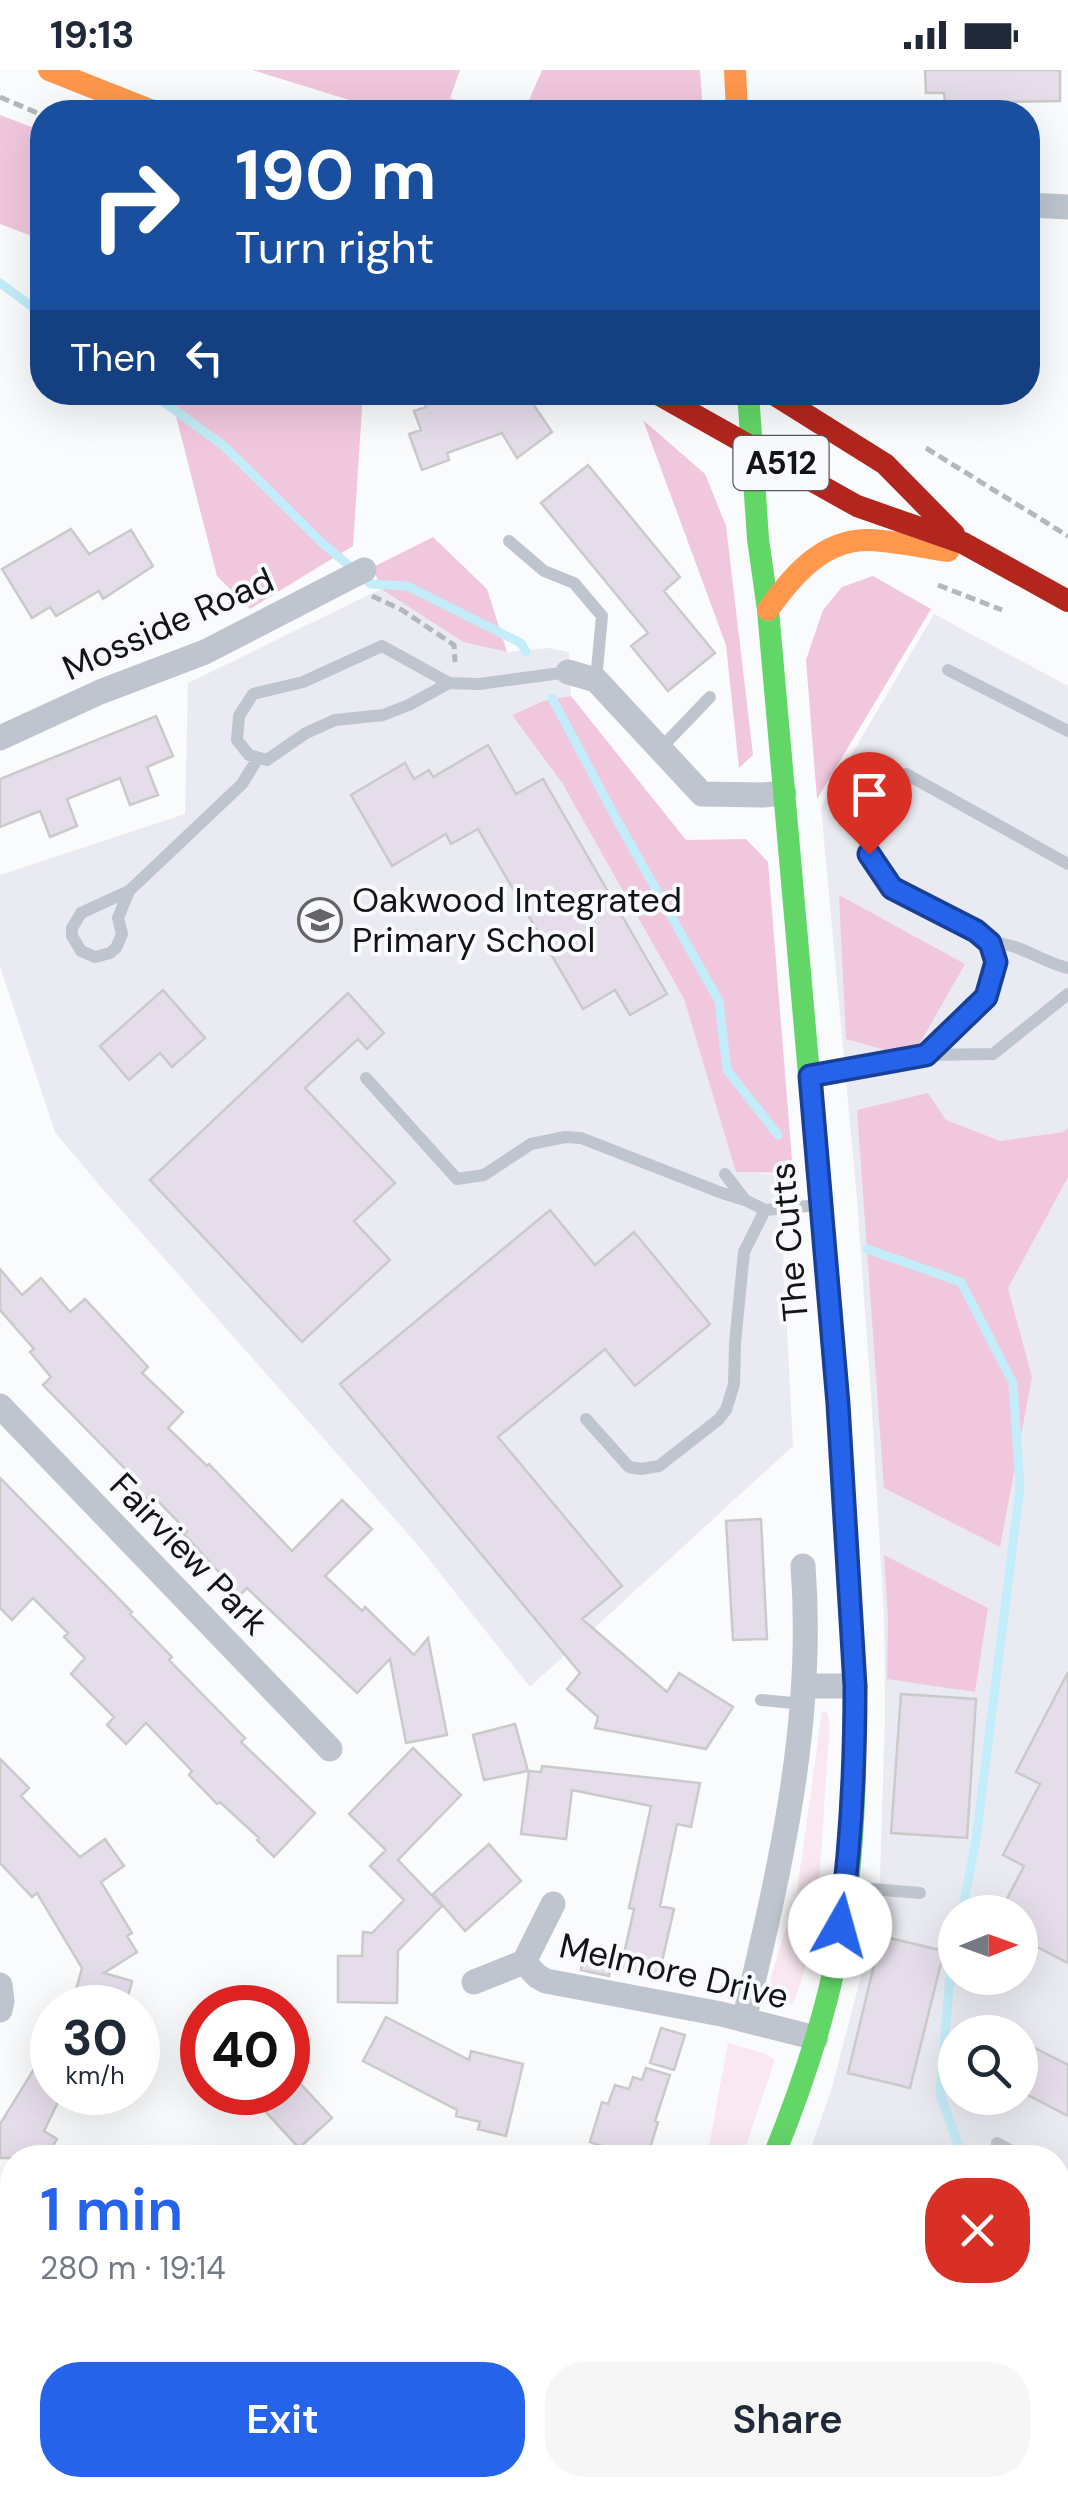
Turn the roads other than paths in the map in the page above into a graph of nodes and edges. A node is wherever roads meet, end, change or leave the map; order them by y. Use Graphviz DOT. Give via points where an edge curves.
graph roads {
  1 [pos="48,70"];
  2 [pos="735,70"];
  3 [pos="124,100"];
  4 [pos="736,100"];
  5 [pos="1040,206"];
  6 [pos="1068,207"];
  7 [pos="678,405"];
  8 [pos="748,405"];
  9 [pos="750,405"];
  10 [pos="791,405"];
  11 [pos="778,430"];
  12 [pos="751,445"];
  13 [pos="865,484"];
  14 [pos="911,524"];
  15 [pos="509,541"];
  16 [pos="963,543"];
  17 [pos="986,556"];
  18 [pos="351,577"];
  19 [pos="1068,601"];
  20 [pos="768,610"];
  21 [pos="948,670"];
  22 [pos="568,672"];
  23 [pos="596,680"];
  24 [pos="452,683"];
  25 [pos="710,697"];
  26 [pos="1068,731"];
  27 [pos="0,738"];
  28 [pos="661,748"];
  29 [pos="258,758"];
  30 [pos="784,793"];
  31 [pos="1068,864"];
  32 [pos="129,892"];
  33 [pos="990,943"];
  34 [pos="1068,968"];
  35 [pos="1068,994"];
  36 [pos="926,1055"];
  37 [pos="810,1076"];
  38 [pos="366,1078"];
  39 [pos="725,1174"];
  40 [pos="745,1200"];
  41 [pos="821,1205"];
  42 [pos="765,1210"];
  43 [pos="0,1406"];
  44 [pos="586,1419"];
  45 [pos="804,1566"];
  46 [pos="855,1686"];
  47 [pos="804,1695"];
  48 [pos="761,1700"];
  49 [pos="330,1749"];
  50 [pos="846,1886"];
  51 [pos="920,1894"];
  52 [pos="553,1904"];
  53 [pos="524,1962"];
  54 [pos="474,1982"];
  55 [pos="0,1984"];
  56 [pos="0,2010"];
  57 [pos="744,2020"];
  58 [pos="816,2038"];
  59 [pos="779,2145"];
  1 -- 3 [label="main road"];
  2 -- 4 [label="main road"];
  5 -- 6 [label="street"];
  7 -- 12 [label="main road, A512"];
  8 -- 12 [label="main road, The Cutts"];
  9 -- 11 [label="main road"];
  10 -- 16 [label="main road, A512" via="885,464"];
  12 -- 14 [label="main road, A512" via="857,506"];
  12 -- 20 [label="main road, The Cutts"];
  13 -- 14 [label="main road"];
  14 -- 16 [label="main road, A512"];
  15 -- 23 [label="lane" via="544,571 574,583 602,616"];
  16 -- 17 [label="main road, A512"];
  17 -- 19 [label="main road, A512"];
  17 -- 20 [label="main road" via="867,540 842,544 810,560"];
  18 -- 27 [label="street, Mosside Road" via="204,652"];
  20 -- 30 [label="main road, The Cutts"];
  21 -- 26 [label="lane"];
  22 -- 23 [label="street"];
  22 -- 24 [label="lane"];
  23 -- 28 [label="street"];
  24 -- 29 [label="lane" via="383,715 335,720 267,760"];
  24 -- 29 [label="lane" via="382,646 304,682 253,694 239,716 237,740"];
  25 -- 28 [label="lane"];
  28 -- 30 [label="street" via="702,794"];
  29 -- 32 [label="lane" via="242,784"];
  30 -- 37 [label="main road, The Cutts"];
  31 -- 33 [label="lane" via="906,774 866,807 869,854 892,888"];
  32 -- 32 [label="lane" via="116,948 96,957 81,951 72,936 80,913"];
  33 -- 34 [label="lane" via="1010,943"];
  33 -- 36 [label="lane" via="996,962 986,997"];
  35 -- 36 [label="lane" via="993,1054"];
  36 -- 37 [label="lane"];
  37 -- 41 [label="main road, The Cutts"];
  38 -- 40 [label="lane" via="457,1179 484,1175 532,1144 581,1138"];
  39 -- 40 [label="lane"];
  40 -- 42 [label="lane"];
  41 -- 42 [label="lane"];
  41 -- 46 [label="main road, The Cutts"];
  42 -- 44 [label="lane" via="744,1252 734,1384 718,1420 659,1466 641,1469 630,1467"];
  43 -- 49 [label="street, Fairview Park"];
  45 -- 47 [label="street"];
  46 -- 47 [label="street"];
  46 -- 50 [label="main road, The Cutts"];
  47 -- 48 [label="lane"];
  47 -- 57 [label="street" via="783,1851"];
  50 -- 51 [label="lane"];
  50 -- 58 [label="main road, The Cutts" via="836,1965"];
  52 -- 53 [label="street, Melmore Drive"];
  53 -- 54 [label="street, Melmore Drive"];
  53 -- 57 [label="street, Melmore Drive" via="546,1981"];
  55 -- 56 [label="street"];
  57 -- 58 [label="street, Melmore Drive"];
  58 -- 59 [label="main road, The Cutts"];
}
